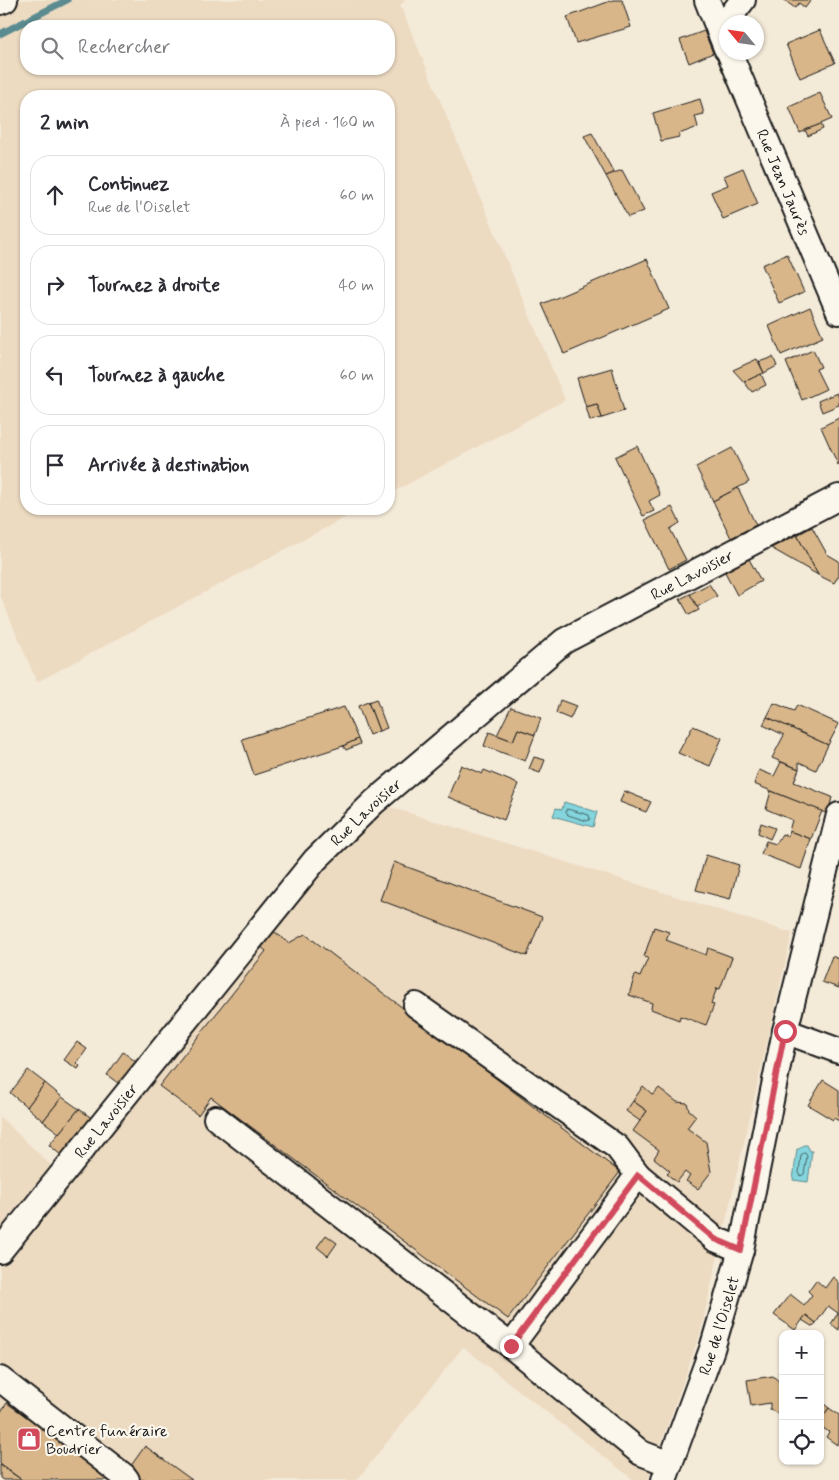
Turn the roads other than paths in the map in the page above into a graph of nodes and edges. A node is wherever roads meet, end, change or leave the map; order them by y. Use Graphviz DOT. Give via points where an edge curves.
graph roads {
  1 [pos="5,0"];
  2 [pos="707,0"];
  3 [pos="743,0"];
  4 [pos="0,2"];
  5 [pos="735,15"];
  6 [pos="719,29"];
  7 [pos="731,60"];
  8 [pos="839,312"];
  9 [pos="839,497"];
  10 [pos="839,815"];
  11 [pos="416,1005"];
  12 [pos="785,1031"];
  13 [pos="839,1051"];
  14 [pos="216,1118"];
  15 [pos="638,1175"];
  16 [pos="741,1250"];
  17 [pos="0,1251"];
  18 [pos="511,1346"];
  19 [pos="0,1379"];
  20 [pos="667,1472"];
  21 [pos="126,1480"];
  1 -- 4 [label="street"];
  2 -- 6 [label="street"];
  3 -- 5 [label="street"];
  7 -- 8 [label="street, Rue Jean Jaurès"];
  9 -- 17 [label="street, Rue Lavoisier" via="564,641 374,802 315,860"];
  10 -- 12 [label="street, Rue de l'Oiselet"];
  11 -- 15 [label="street" via="617,1148"];
  12 -- 13 [label="street"];
  12 -- 16 [label="street, Rue de l'Oiselet"];
  14 -- 18 [label="street"];
  15 -- 16 [label="street" via="715,1239"];
  15 -- 18 [label="street"];
  16 -- 20 [label="street, Rue de l'Oiselet" via="712,1349"];
  18 -- 20 [label="street"];
  19 -- 21 [label="street"];
}
